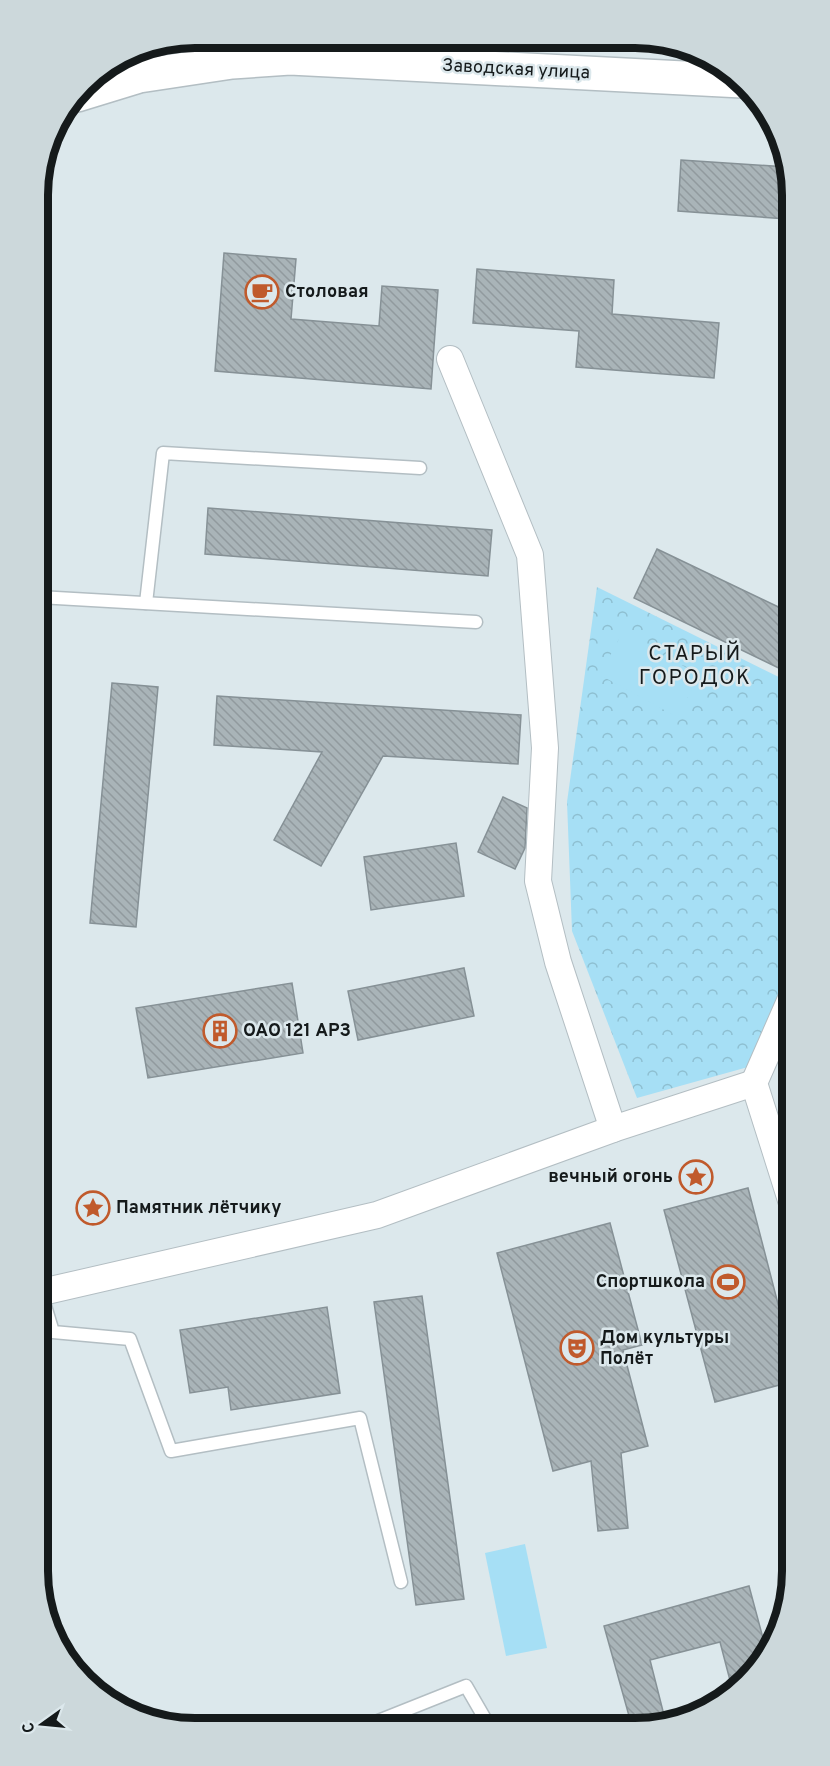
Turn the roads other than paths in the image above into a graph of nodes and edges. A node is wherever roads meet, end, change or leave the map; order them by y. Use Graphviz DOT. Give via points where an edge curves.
graph roads {
  1 [pos="289,48"];
  2 [pos="727,80"];
  3 [pos="91,91"];
  4 [pos="450,359"];
  5 [pos="420,468"];
  6 [pos="48,598"];
  7 [pos="146,603"];
  8 [pos="476,622"];
  9 [pos="782,1019"];
  10 [pos="754,1083"];
  11 [pos="613,1129"];
  12 [pos="782,1172"];
  13 [pos="48,1293"];
  14 [pos="48,1315"];
  15 [pos="401,1582"];
  16 [pos="386,1718"];
  17 [pos="485,1718"];
  1 -- 2 [label="main road, Заводская улица"];
  1 -- 3 [label="main road, Заводская улица" via="232,62 139,76"];
  4 -- 11 [label="street" via="530,555 545,748 538,881 558,962"];
  5 -- 7 [label="lane" via="163,453"];
  6 -- 7 [label="lane"];
  7 -- 8 [label="lane"];
  9 -- 10 [label="street"];
  10 -- 11 [label="street"];
  10 -- 12 [label="street"];
  11 -- 13 [label="street" via="377,1215"];
  14 -- 15 [label="lane" via="53,1332 130,1339 171,1451 360,1418"];
  16 -- 17 [label="lane" via="466,1686"];
}
